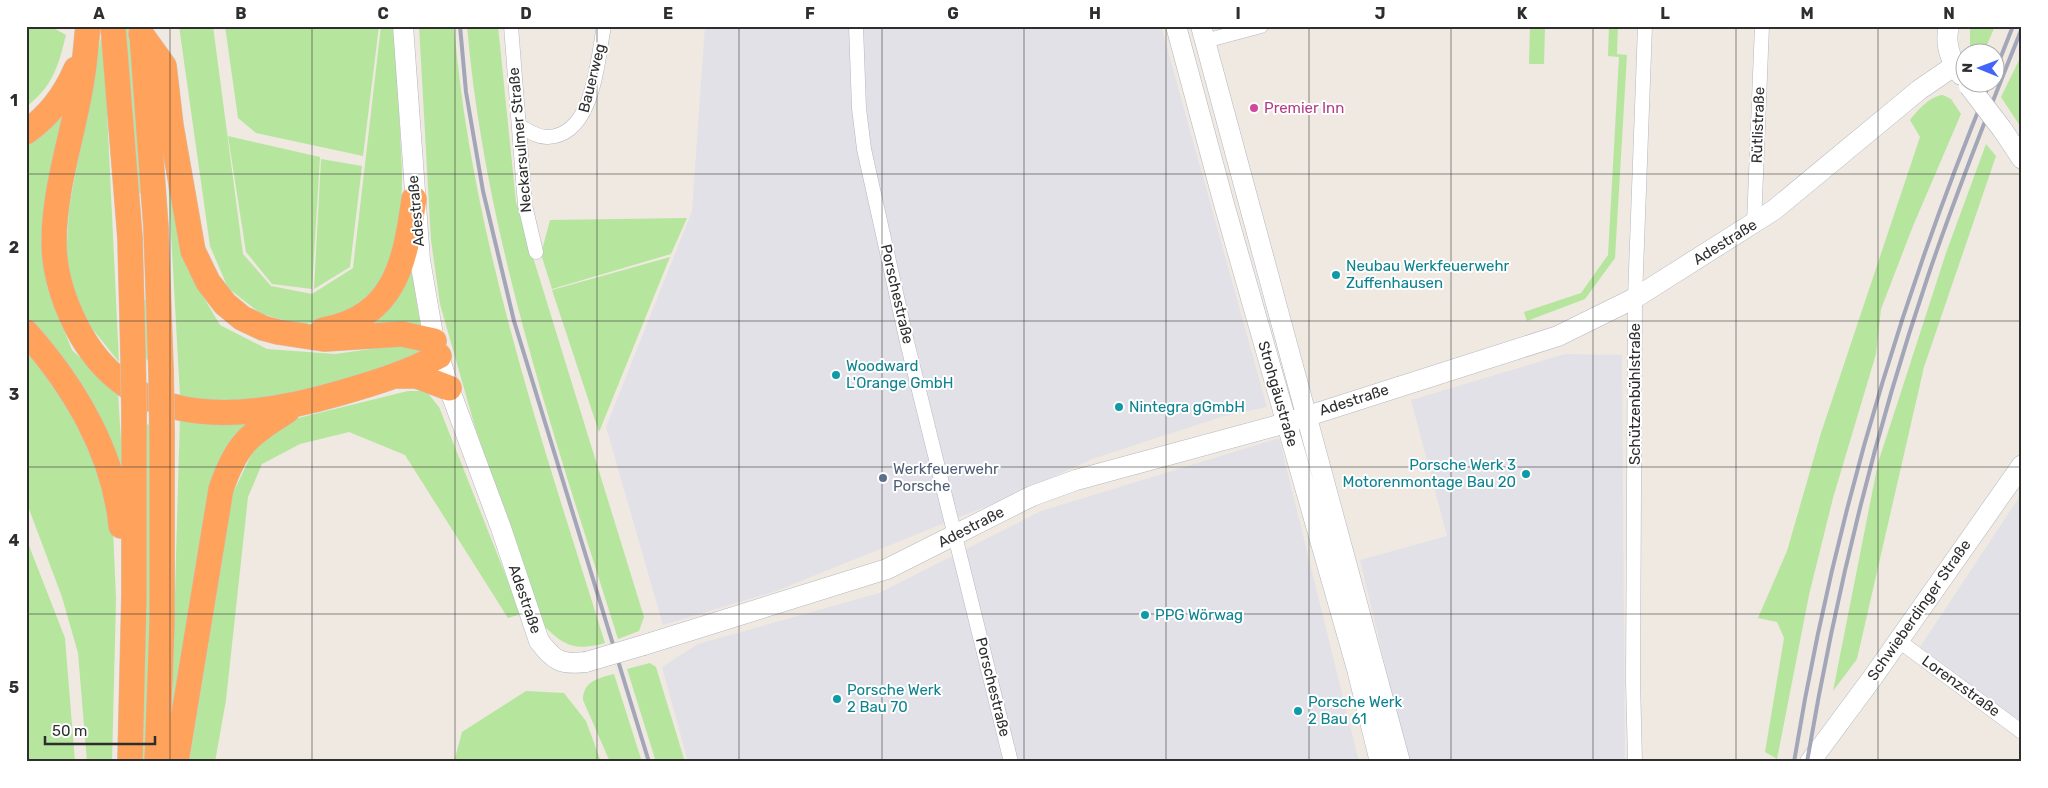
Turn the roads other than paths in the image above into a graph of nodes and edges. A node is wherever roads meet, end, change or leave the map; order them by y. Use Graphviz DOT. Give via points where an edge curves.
graph roads {
  1 [pos="113,26"];
  2 [pos="403,26"];
  3 [pos="511,26"];
  4 [pos="604,26"];
  5 [pos="856,26"];
  6 [pos="1176,26"];
  7 [pos="1261,26"];
  8 [pos="1645,26"];
  9 [pos="1762,26"];
  10 [pos="1949,26"];
  11 [pos="141,30"];
  12 [pos="1203,34"];
  13 [pos="86,36"];
  14 [pos="1181,47"];
  15 [pos="1956,64"];
  16 [pos="1956,81"];
  17 [pos="1974,92"];
  18 [pos="519,126"];
  19 [pos="26,132"];
  20 [pos="2022,159"];
  21 [pos="414,199"];
  22 [pos="1754,224"];
  23 [pos="536,252"];
  24 [pos="1635,298"];
  25 [pos="26,332"];
  26 [pos="297,334"];
  27 [pos="436,349"];
  28 [pos="398,376"];
  29 [pos="449,388"];
  30 [pos="295,406"];
  31 [pos="1307,415"];
  32 [pos="1286,422"];
  33 [pos="2022,465"];
  34 [pos="955,536"];
  35 [pos="134,595"];
  36 [pos="1899,641"];
  37 [pos="2022,732"];
  38 [pos="1813,760"];
  39 [pos="130,762"];
  40 [pos="157,762"];
  41 [pos="176,762"];
  42 [pos="1011,762"];
  43 [pos="1380,762"];
  44 [pos="1400,762"];
  45 [pos="1635,762"];
  1 -- 35 [label="highway, bridge" via="130,238 134,353"];
  2 -- 21 [label="main road, Adestraße"];
  3 -- 18 [label="street, Neckarsulmer Straße"];
  4 -- 18 [label="street, Bauerweg" via="582,119 566,134 546,138"];
  5 -- 34 [label="street, Porschestraße" via="864,149"];
  6 -- 14 [label="main road, Strohgäustraße"];
  7 -- 12 [label="street"];
  8 -- 24 [label="street, Schützenbühlstraße"];
  9 -- 22 [label="street, Rütlistraße"];
  10 -- 15 [label="main road" via="1948,48"];
  11 -- 26 [label="highway" via="164,66 170,126 187,223 193,250 204,276 215,293 242,318 263,328"];
  11 -- 40 [label="highway, bridge" via="156,228 161,371 162,623"];
  12 -- 14 [label="main road"];
  12 -- 31 [label="main road, Strohgäustraße"];
  13 -- 19 [label="highway" via="61,98"];
  13 -- 30 [label="highway" via="83,78 57,194 54,243 58,281 72,319 90,350 114,375 147,398 181,409 214,414"];
  14 -- 32 [label="main road, Strohgäustraße"];
  16 -- 22 [label="main road, Adestraße" via="1919,90"];
  17 -- 20 [label="main road, bridge"];
  18 -- 23 [label="street, Neckarsulmer Straße" via="525,205"];
  21 -- 26 [label="highway" via="403,263 386,295 372,308 339,327"];
  21 -- 27 [label="main road, Adestraße" via="420,260"];
  22 -- 24 [label="main road, Adestraße"];
  24 -- 31 [label="main road, Adestraße" via="1558,336"];
  24 -- 45 [label="street, Schützenbühlstraße"];
  25 -- 35 [label="highway" via="41,348 71,394 103,451 118,497 122,561"];
  26 -- 27 [label="highway" via="324,339 402,334"];
  27 -- 28 [label="highway"];
  27 -- 29 [label="main road, Adestraße"];
  28 -- 29 [label="highway" via="417,376"];
  28 -- 30 [label="highway"];
  29 -- 34 [label="main road, Adestraße, bridge" via="501,528 538,641 558,661 569,664 586,662 887,569"];
  30 -- 41 [label="highway" via="259,427 228,466 215,516"];
  31 -- 32 [label="main road, Adestraße"];
  31 -- 44 [label="main road, Strohgäustraße"];
  32 -- 34 [label="main road, Adestraße" via="1076,480 1032,496"];
  32 -- 43 [label="main road, Strohgäustraße"];
  33 -- 36 [label="main road, Schwieberdinger Straße"];
  34 -- 42 [label="street, Porschestraße"];
  35 -- 39 [label="highway"];
  36 -- 37 [label="street, Lorenzstraße"];
  36 -- 38 [label="main road, Schwieberdinger Straße"];
}
